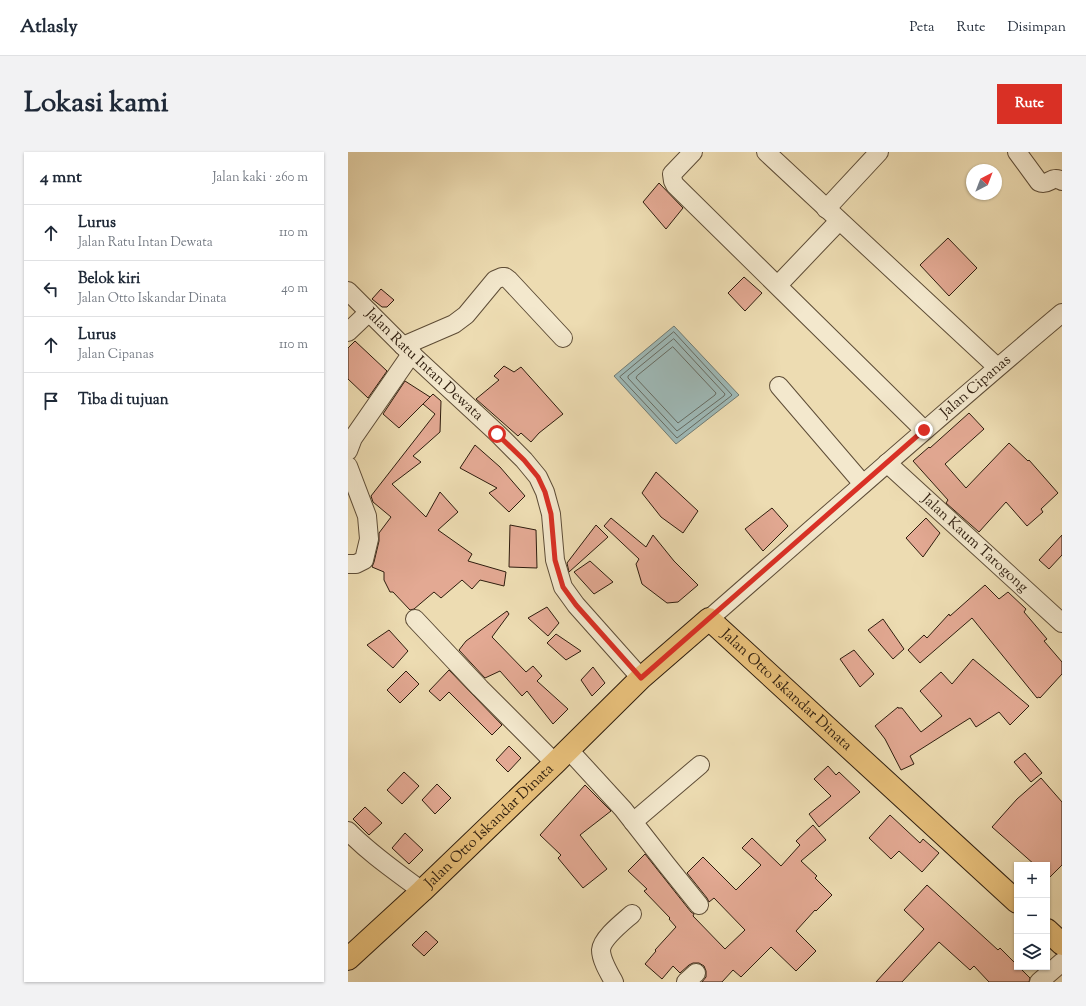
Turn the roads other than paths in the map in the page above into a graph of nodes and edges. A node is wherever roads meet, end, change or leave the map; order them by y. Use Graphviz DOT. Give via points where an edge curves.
graph roads {
  1 [pos="693,152"];
  2 [pos="766,152"];
  3 [pos="879,152"];
  4 [pos="1017,152"];
  5 [pos="1062,181"];
  6 [pos="833,215"];
  7 [pos="778,285"];
  8 [pos="348,291"];
  9 [pos="369,312"];
  10 [pos="1062,313"];
  11 [pos="348,332"];
  12 [pos="563,338"];
  13 [pos="407,350"];
  14 [pos="997,367"];
  15 [pos="779,386"];
  16 [pos="924,430"];
  17 [pos="348,451"];
  18 [pos="887,463"];
  19 [pos="348,466"];
  20 [pos="863,484"];
  21 [pos="348,564"];
  22 [pos="415,619"];
  23 [pos="709,619"];
  24 [pos="1062,623"];
  25 [pos="641,678"];
  26 [pos="562,756"];
  27 [pos="700,765"];
  28 [pos="633,822"];
  29 [pos="348,831"];
  30 [pos="422,891"];
  31 [pos="1014,899"];
  32 [pos="699,905"];
  33 [pos="632,914"];
  34 [pos="1050,933"];
  35 [pos="1062,944"];
  36 [pos="348,959"];
  37 [pos="1062,962"];
  38 [pos="614,982"];
  39 [pos="1039,982"];
  1 -- 7 [label="street" via="672,174 672,181"];
  2 -- 6 [label="street"];
  3 -- 6 [label="street"];
  4 -- 5 [label="street" via="1038,182 1046,184 1054,179"];
  6 -- 7 [label="street"];
  6 -- 14 [label="street"];
  7 -- 16 [label="street"];
  8 -- 9 [label="street, Jalan Ratu Intan Dewata"];
  9 -- 11 [label="street"];
  9 -- 13 [label="street, Jalan Ratu Intan Dewata"];
  10 -- 14 [label="street, Jalan Cipanas"];
  12 -- 13 [label="street" via="509,280 502,277 495,280 466,315"];
  13 -- 17 [label="street" via="353,438"];
  13 -- 25 [label="street, Jalan Ratu Intan Dewata" via="524,460 538,477 551,514 555,560 563,587"];
  14 -- 16 [label="street, Jalan Cipanas"];
  15 -- 20 [label="street"];
  16 -- 18 [label="street, Jalan Cipanas"];
  18 -- 20 [label="street, Jalan Cipanas"];
  18 -- 24 [label="street, Jalan Kaum Tarogong"];
  19 -- 21 [label="street" via="367,516 369,539 364,560"];
  20 -- 23 [label="street, Jalan Cipanas"];
  22 -- 26 [label="street" via="480,688"];
  23 -- 25 [label="main road, Jalan Otto Iskandar Dinata"];
  23 -- 31 [label="main road, Jalan Otto Iskandar Dinata"];
  25 -- 26 [label="main road, Jalan Otto Iskandar Dinata"];
  26 -- 28 [label="street"];
  26 -- 30 [label="main road, Jalan Otto Iskandar Dinata"];
  27 -- 28 [label="street"];
  28 -- 32 [label="street"];
  29 -- 30 [label="street" via="357,841"];
  30 -- 36 [label="main road, Jalan Otto Iskandar Dinata"];
  33 -- 38 [label="street" via="602,945 604,960"];
  34 -- 35 [label="main road"];
  37 -- 39 [label="street"];
}
